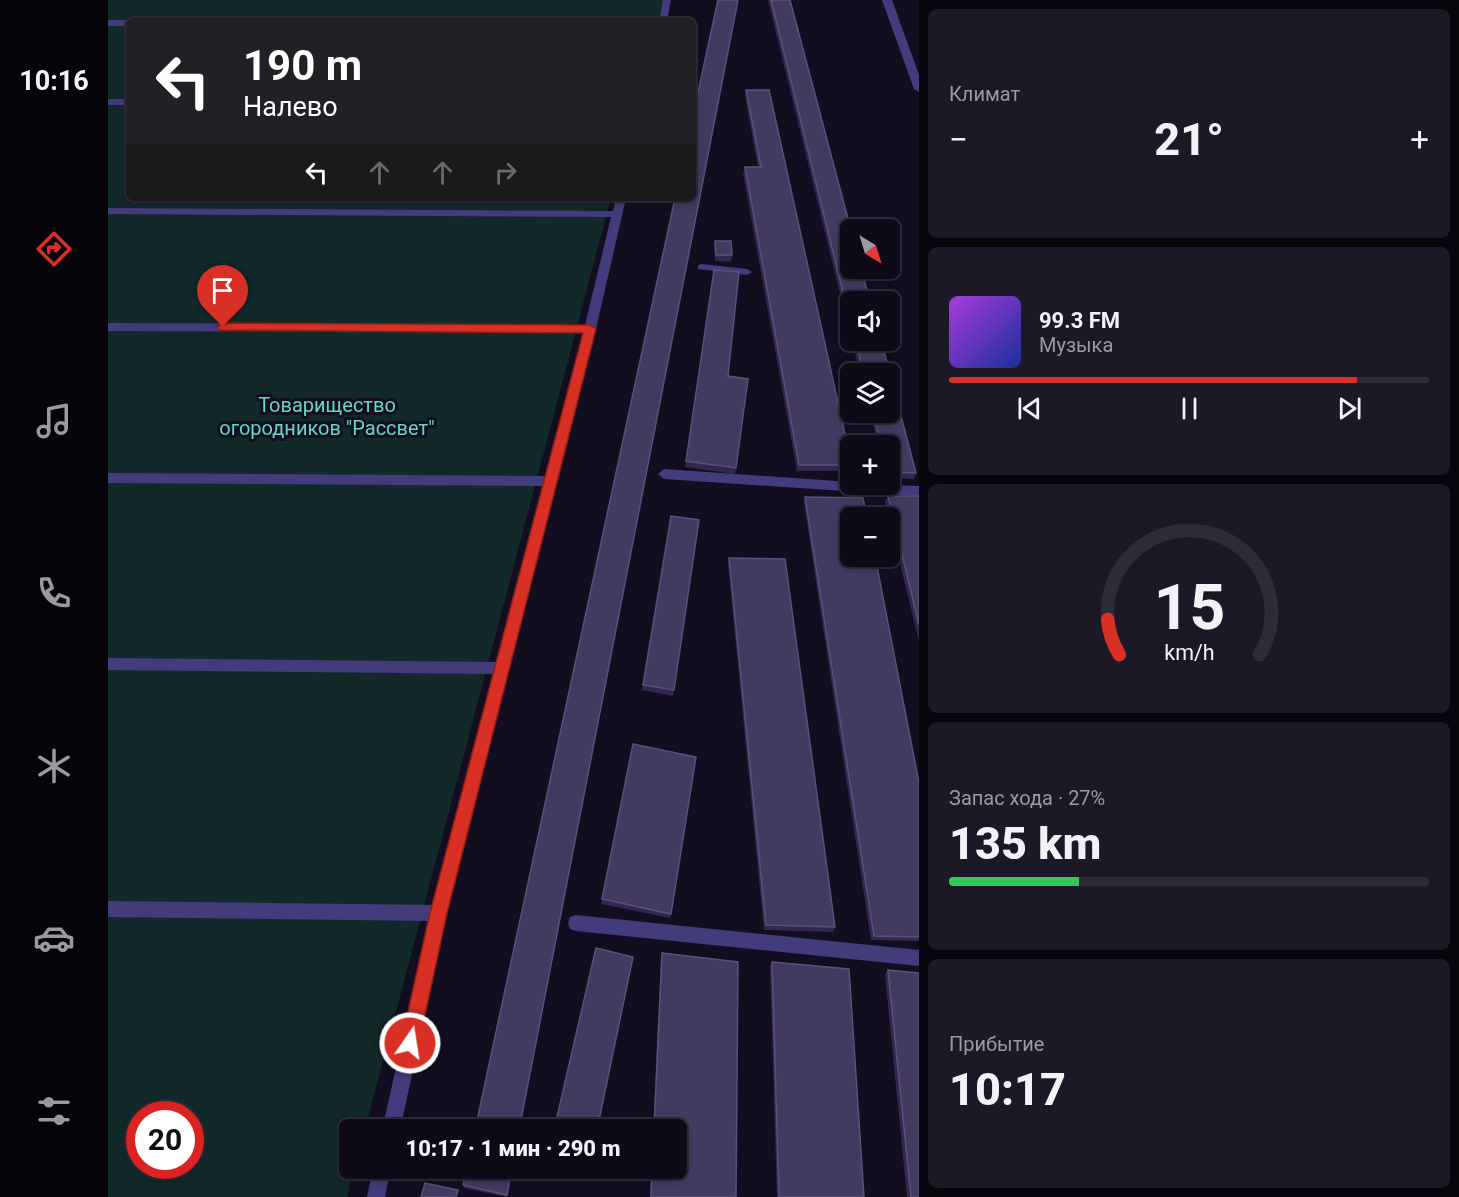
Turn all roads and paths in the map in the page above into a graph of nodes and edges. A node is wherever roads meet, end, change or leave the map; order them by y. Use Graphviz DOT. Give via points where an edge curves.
graph roads {
  1 [pos="668,0"];
  2 [pos="887,0"];
  3 [pos="664,18"];
  4 [pos="108,23"];
  5 [pos="126,23"];
  6 [pos="919,89"];
  7 [pos="108,102"];
  8 [pos="126,102"];
  9 [pos="620,201"];
  10 [pos="108,211"];
  11 [pos="617,214"];
  12 [pos="702,267"];
  13 [pos="747,272"];
  14 [pos="108,327"];
  15 [pos="590,329"];
  16 [pos="664,474"];
  17 [pos="108,478"];
  18 [pos="551,481"];
  19 [pos="919,491"];
  20 [pos="108,664"];
  21 [pos="502,669"];
  22 [pos="108,909"];
  23 [pos="438,913"];
  24 [pos="576,923"];
  25 [pos="919,958"];
  26 [pos="393,1119"];
  27 [pos="380,1179"];
  28 [pos="376,1197"];
  1 -- 3 [label="lane"];
  2 -- 6 [label="street"];
  4 -- 5 [label="lane"];
  7 -- 8 [label="lane"];
  9 -- 11 [label="lane"];
  10 -- 11 [label="lane"];
  11 -- 15 [label="lane"];
  12 -- 13 [label="lane"];
  14 -- 15 [label="lane"];
  15 -- 18 [label="lane"];
  16 -- 19 [label="lane"];
  17 -- 18 [label="lane"];
  18 -- 21 [label="lane"];
  20 -- 21 [label="lane"];
  21 -- 23 [label="lane"];
  22 -- 23 [label="lane"];
  23 -- 26 [label="lane"];
  24 -- 25 [label="lane"];
  27 -- 28 [label="lane"];
}
